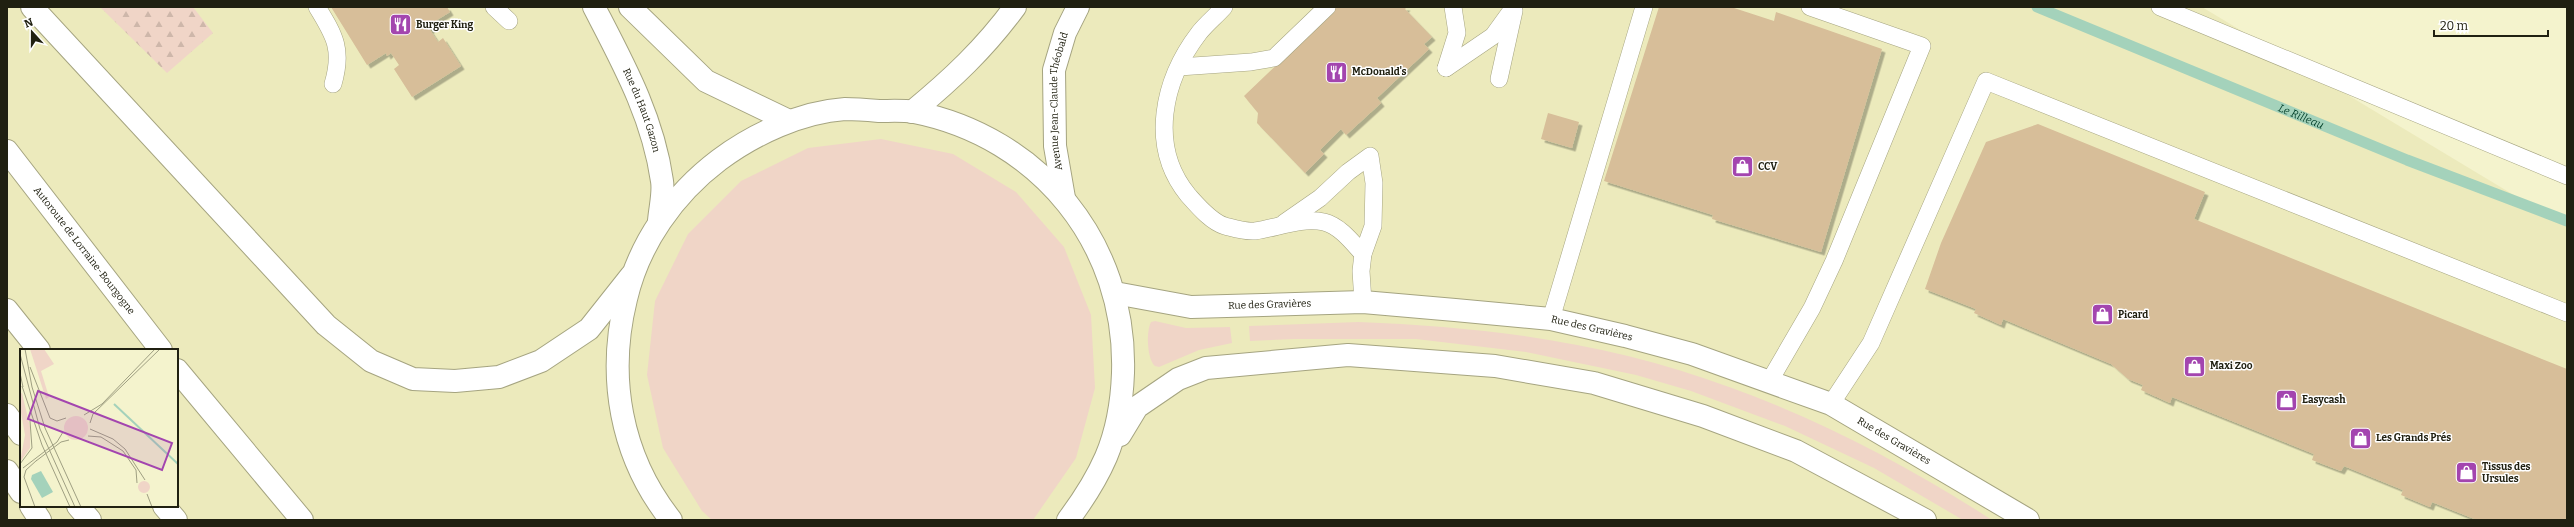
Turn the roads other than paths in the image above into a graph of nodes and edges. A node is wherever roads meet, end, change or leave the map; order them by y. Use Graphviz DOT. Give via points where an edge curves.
graph roads {
  1 [pos="32,7"];
  2 [pos="317,7"];
  3 [pos="494,7"];
  4 [pos="594,7"];
  5 [pos="630,7"];
  6 [pos="1015,7"];
  7 [pos="1078,7"];
  8 [pos="1224,7"];
  9 [pos="1327,7"];
  10 [pos="1453,7"];
  11 [pos="1515,7"];
  12 [pos="1644,7"];
  13 [pos="1810,7"];
  14 [pos="2160,7"];
  15 [pos="509,21"];
  16 [pos="1179,67"];
  17 [pos="1499,79"];
  18 [pos="333,84"];
  19 [pos="912,112"];
  20 [pos="789,121"];
  21 [pos="7,151"];
  22 [pos="2567,176"];
  23 [pos="1064,198"];
  24 [pos="659,220"];
  25 [pos="1284,224"];
  26 [pos="1363,254"];
  27 [pos="631,276"];
  28 [pos="1115,293"];
  29 [pos="1363,302"];
  30 [pos="7,310"];
  31 [pos="2567,313"];
  32 [pos="1551,319"];
  33 [pos="38,349"];
  34 [pos="160,349"];
  35 [pos="178,371"];
  36 [pos="1769,382"];
  37 [pos="1831,404"];
  38 [pos="7,415"];
  39 [pos="20,433"];
  40 [pos="1108,454"];
  41 [pos="7,471"];
  42 [pos="20,490"];
  43 [pos="1884,497"];
  44 [pos="32,507"];
  45 [pos="79,507"];
  46 [pos="165,507"];
  47 [pos="669,519"];
  48 [pos="40,520"];
  49 [pos="90,520"];
  50 [pos="176,520"];
  51 [pos="302,520"];
  52 [pos="1068,520"];
  53 [pos="1900,520"];
  54 [pos="1925,520"];
  55 [pos="2028,520"];
  1 -- 27 [label="main road" via="326,325 372,361 413,379 455,381 499,377 541,360 589,329"];
  2 -- 18 [label="lane" via="334,35 338,66"];
  3 -- 15 [label="lane"];
  4 -- 24 [label="main road, Rue du Haut Gazon" via="630,76 649,121 662,182"];
  5 -- 20 [label="main road" via="706,81"];
  6 -- 19 [label="main road" via="977,54 951,81"];
  7 -- 23 [label="main road, Avenue Jean-Claude Théobald" via="1064,33 1054,70 1055,146"];
  8 -- 16 [label="lane" via="1200,32"];
  9 -- 16 [label="lane" via="1274,58"];
  10 -- 11 [label="lane" via="1457,33 1446,68 1493,36"];
  11 -- 17 [label="lane"];
  12 -- 32 [label="lane"];
  13 -- 36 [label="lane" via="1922,46 1834,261 1812,308"];
  14 -- 22 [label="lane"];
  16 -- 25 [label="lane" via="1167,95 1163,127 1167,156 1179,184 1198,207 1223,225 1254,231"];
  19 -- 20 [label="main road" via="844,109"];
  19 -- 23 [label="main road" via="978,132 1034,168"];
  20 -- 24 [label="main road" via="740,144 696,177"];
  21 -- 34 [label="main road, Autoroute de Lorraine-Bourgogne"];
  23 -- 28 [label="main road" via="1089,233"];
  24 -- 27 [label="main road"];
  25 -- 26 [label="lane" via="1323,222 1348,237"];
  25 -- 26 [label="lane" via="1370,156 1374,183 1373,226"];
  26 -- 29 [label="lane"];
  27 -- 47 [label="main road" via="618,331 616,375 623,423 643,476"];
  28 -- 29 [label="main road, Rue des Gravières" via="1190,307"];
  28 -- 40 [label="main road" via="1124,343 1122,401"];
  29 -- 32 [label="main road, Rue des Gravières"];
  30 -- 33 [label="main road"];
  31 -- 37 [label="lane" via="1986,81 1871,343"];
  32 -- 36 [label="main road, Rue des Gravières" via="1692,354"];
  35 -- 51 [label="main road"];
  36 -- 37 [label="main road, Rue des Gravières"];
  37 -- 55 [label="main road, Rue des Gravières"];
  38 -- 39 [label="main road"];
  40 -- 43 [label="main road" via="1137,407 1178,379 1206,368 1348,355 1495,366 1594,383 1702,416 1796,451"];
  40 -- 52 [label="main road" via="1090,490"];
  41 -- 42 [label="main road"];
  43 -- 53 [label="main road"];
  43 -- 54 [label="main road"];
  44 -- 48 [label="main road"];
  45 -- 49 [label="main road"];
  46 -- 50 [label="main road"];
}
